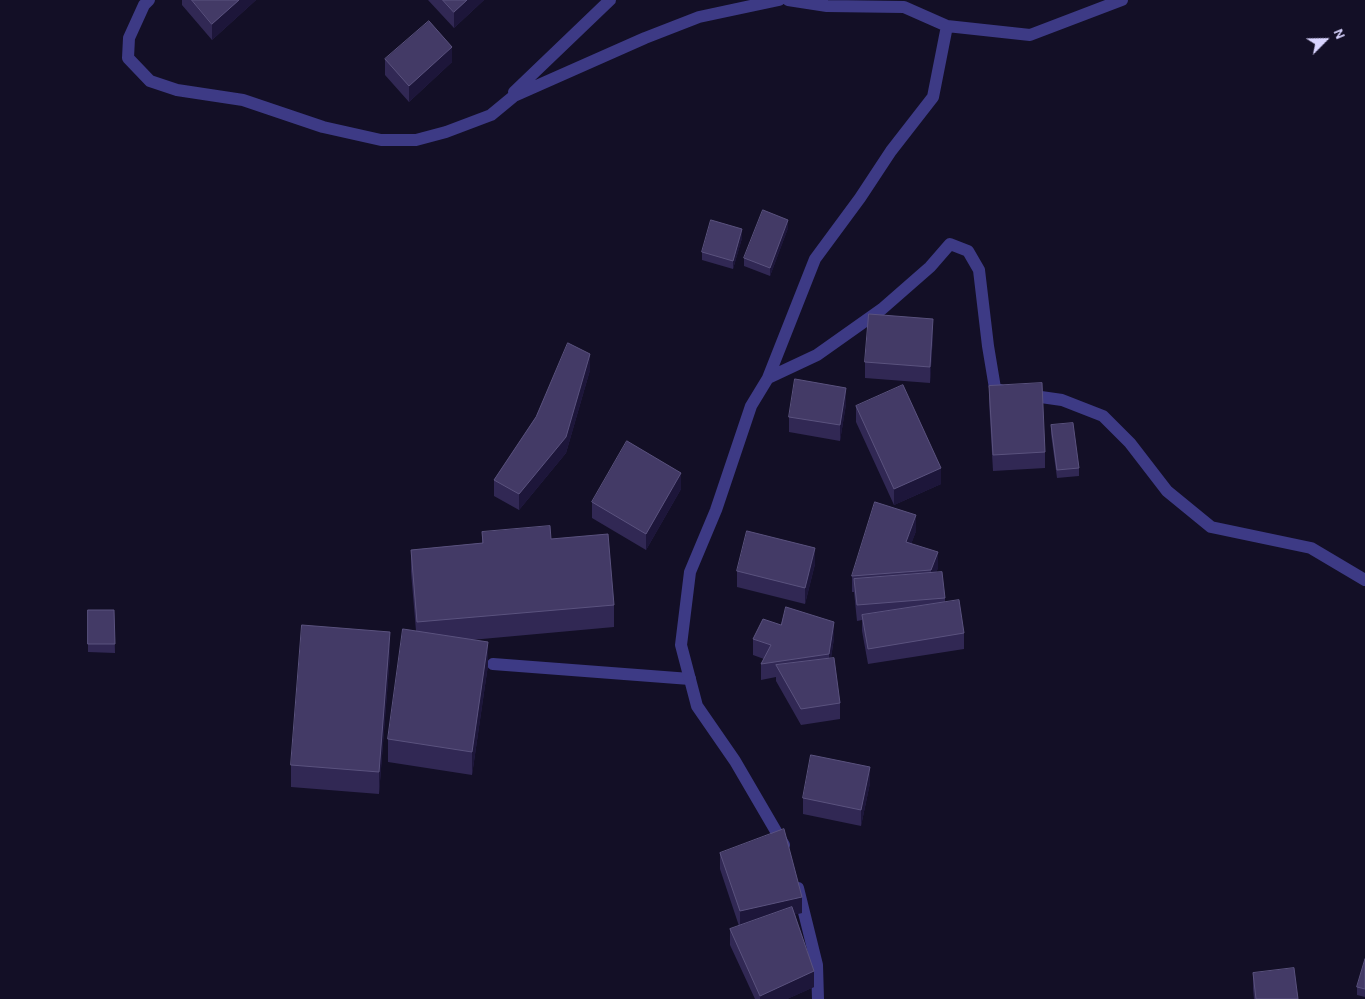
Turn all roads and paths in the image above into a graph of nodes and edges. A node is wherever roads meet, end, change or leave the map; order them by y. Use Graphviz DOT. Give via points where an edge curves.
graph roads {
  1 [pos="149,0"];
  2 [pos="610,0"];
  3 [pos="779,0"];
  4 [pos="788,0"];
  5 [pos="1122,0"];
  6 [pos="908,4"];
  7 [pos="947,26"];
  8 [pos="491,114"];
  9 [pos="768,378"];
  10 [pos="1365,580"];
  11 [pos="493,664"];
  12 [pos="690,679"];
  13 [pos="790,854"];
  14 [pos="794,873"];
  15 [pos="818,999"];
  1 -- 8 [label="street" via="129,38 128,58 150,81 177,90 243,100 323,127 381,140 416,140"];
  2 -- 8 [label="street"];
  3 -- 8 [label="street" via="699,17 644,38 514,96"];
  4 -- 6 [label="street" via="827,6"];
  5 -- 7 [label="street" via="1030,35"];
  6 -- 7 [label="street"];
  7 -- 9 [label="street" via="933,97 815,260"];
  9 -- 10 [label="street" via="817,355 882,309 930,267 950,244 968,251 979,270 995,388 1062,400 1103,416 1130,442 1167,491 1211,527 1311,548"];
  9 -- 12 [label="street" via="751,406 716,510 690,572 681,645"];
  11 -- 12 [label="street"];
  12 -- 13 [label="street" via="696,706 735,761"];
  14 -- 15 [label="street" via="817,965"];
}
